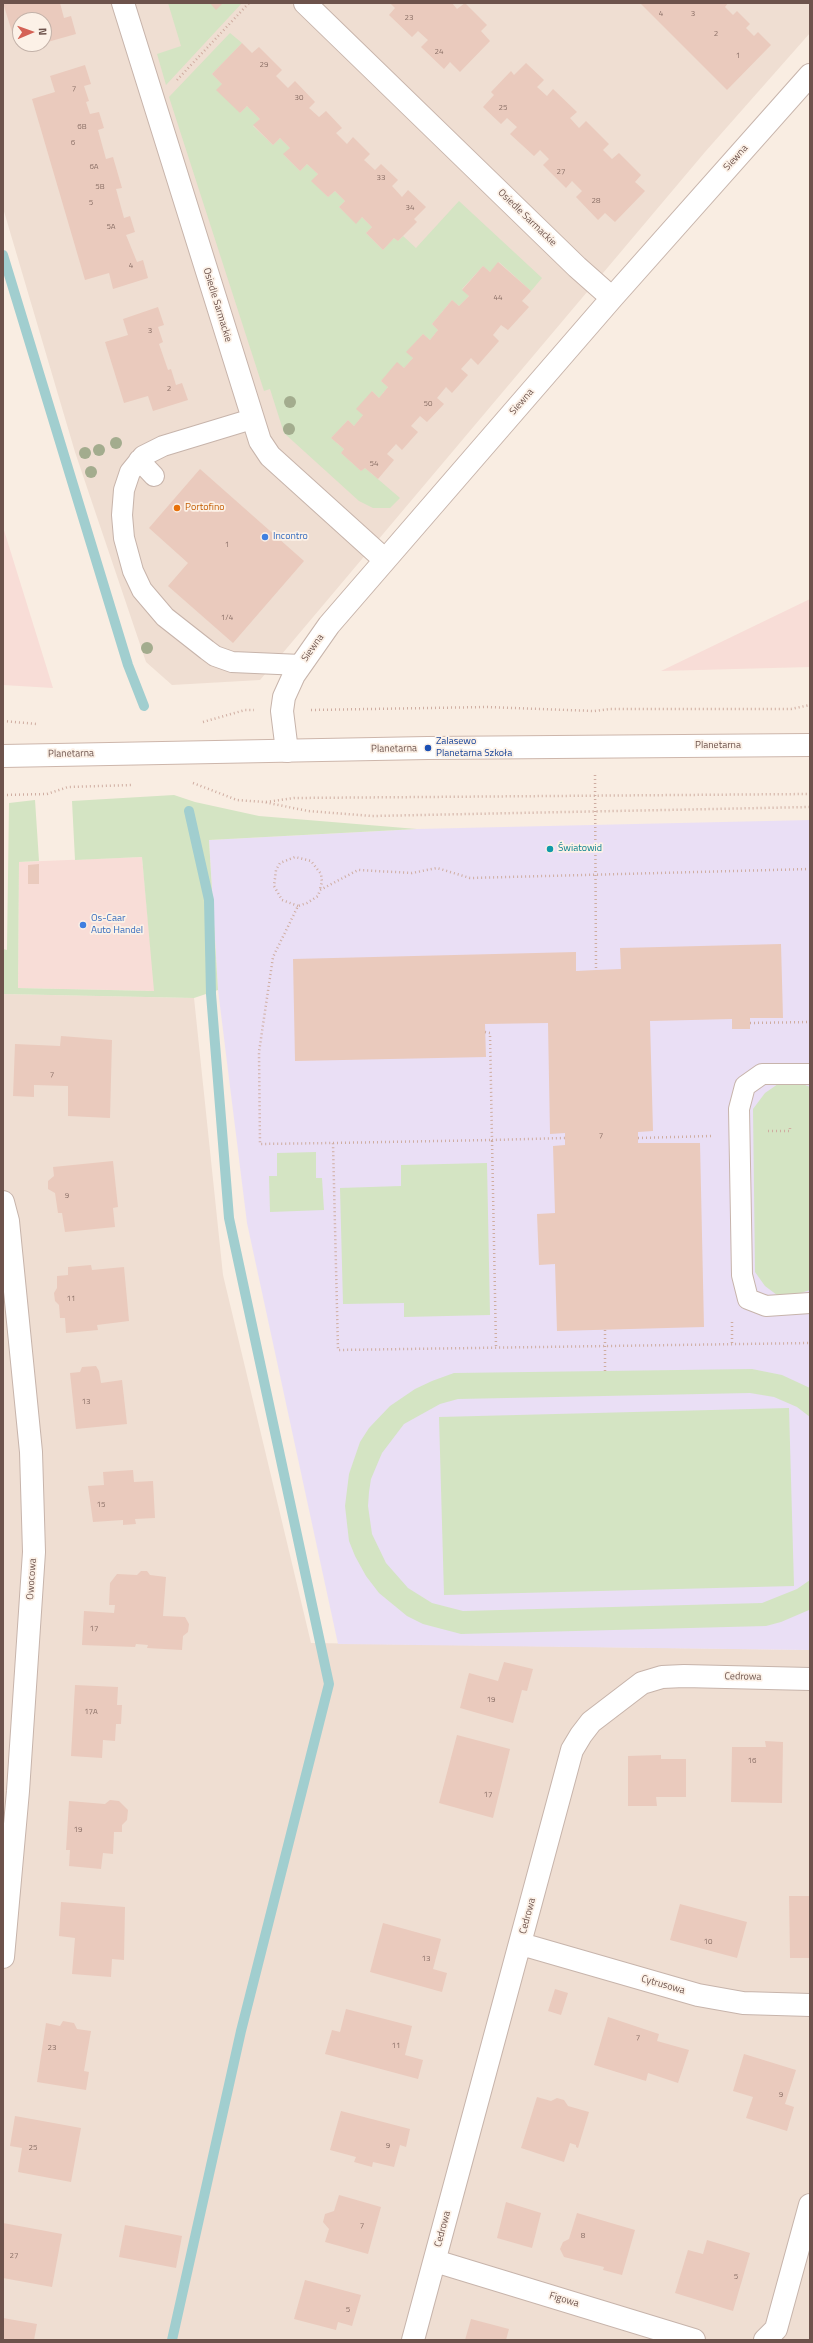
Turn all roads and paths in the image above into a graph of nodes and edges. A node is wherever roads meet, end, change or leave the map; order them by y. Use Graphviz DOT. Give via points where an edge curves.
graph roads {
  1 [pos="123,3"];
  2 [pos="250,3"];
  3 [pos="305,3"];
  4 [pos="810,75"];
  5 [pos="154,104"];
  6 [pos="612,298"];
  7 [pos="252,419"];
  8 [pos="139,460"];
  9 [pos="154,476"];
  10 [pos="385,560"];
  11 [pos="301,665"];
  12 [pos="810,705"];
  13 [pos="282,711"];
  14 [pos="810,745"];
  15 [pos="287,751"];
  16 [pos="3,756"];
  17 [pos="185,783"];
  18 [pos="138,785"];
  19 [pos="810,794"];
  20 [pos="3,795"];
  21 [pos="264,802"];
  22 [pos="810,807"];
  23 [pos="595,812"];
  24 [pos="810,869"];
  25 [pos="595,874"];
  26 [pos="320,890"];
  27 [pos="298,906"];
  28 [pos="596,970"];
  29 [pos="810,1022"];
  30 [pos="750,1024"];
  31 [pos="485,1032"];
  32 [pos="810,1074"];
  33 [pos="740,1136"];
  34 [pos="565,1138"];
  35 [pos="638,1138"];
  36 [pos="492,1140"];
  37 [pos="333,1143"];
  38 [pos="3,1202"];
  39 [pos="810,1303"];
  40 [pos="605,1330"];
  41 [pos="810,1343"];
  42 [pos="605,1345"];
  43 [pos="496,1348"];
  44 [pos="605,1372"];
  45 [pos="810,1679"];
  46 [pos="10,1789"];
  47 [pos="521,1944"];
  48 [pos="3,1957"];
  49 [pos="810,2005"];
  50 [pos="810,2205"];
  51 [pos="435,2261"];
  52 [pos="413,2340"];
  53 [pos="694,2340"];
  54 [pos="765,2340"];
  1 -- 5 [label="street, Osiedle Sarmackie"];
  2 -- 5 [label="path"];
  3 -- 6 [label="street, Osiedle Sarmackie"];
  4 -- 6 [label="street, Siewna"];
  5 -- 7 [label="street, Osiedle Sarmackie"];
  6 -- 10 [label="street, Siewna"];
  7 -- 8 [label="lane" via="163,446"];
  7 -- 10 [label="street, Osiedle Sarmackie" via="260,441 270,456"];
  8 -- 9 [label="lane"];
  8 -- 11 [label="lane" via="130,472 124,490 122,525 133,571 148,598 165,617 219,658 241,663"];
  10 -- 11 [label="street, Siewna" via="329,625"];
  11 -- 13 [label="street, Siewna" via="290,682"];
  12 -- 13 [label="path" via="791,709 594,711 487,707"];
  13 -- 15 [label="street, Siewna"];
  14 -- 15 [label="street, Planetarna"];
  15 -- 16 [label="street, Planetarna"];
  17 -- 21 [label="path" via="193,783 237,800"];
  18 -- 20 [label="path" via="68,787 47,794"];
  19 -- 21 [label="path" via="294,798"];
  21 -- 23 [label="path" via="308,811 372,816"];
  22 -- 23 [label="path"];
  23 -- 25 [label="path"];
  24 -- 25 [label="path"];
  25 -- 26 [label="path" via="470,878 437,868 412,873 358,870"];
  25 -- 28 [label="path"];
  26 -- 27 [label="path" via="313,900"];
  26 -- 27 [label="path" via="321,874 311,861 296,857 280,863 274,878 277,894 289,904"];
  27 -- 37 [label="path" via="273,957 259,1052 260,1144"];
  29 -- 30 [label="path"];
  31 -- 36 [label="path" via="490,1033"];
  32 -- 33 [label="lane" via="762,1074 745,1086 739,1109"];
  33 -- 35 [label="path"];
  33 -- 39 [label="lane" via="742,1275 748,1299 766,1306"];
  34 -- 36 [label="path"];
  36 -- 37 [label="path"];
  36 -- 43 [label="path"];
  37 -- 43 [label="path" via="338,1350"];
  38 -- 46 [label="street, Owocowa" via="8,1221 31,1452 34,1552"];
  40 -- 42 [label="path"];
  41 -- 42 [label="path"];
  42 -- 43 [label="path"];
  42 -- 44 [label="path"];
  45 -- 47 [label="street, Cedrowa" via="684,1676 662,1678 642,1683 591,1722 572,1750"];
  46 -- 48 [label="street, Owocowa"];
  47 -- 49 [label="street, Cytrusowa" via="698,1995 759,2004"];
  47 -- 51 [label="street, Cedrowa"];
  50 -- 54 [label="street" via="776,2329"];
  51 -- 52 [label="street, Cedrowa"];
  51 -- 53 [label="street, Figowa"];
}
